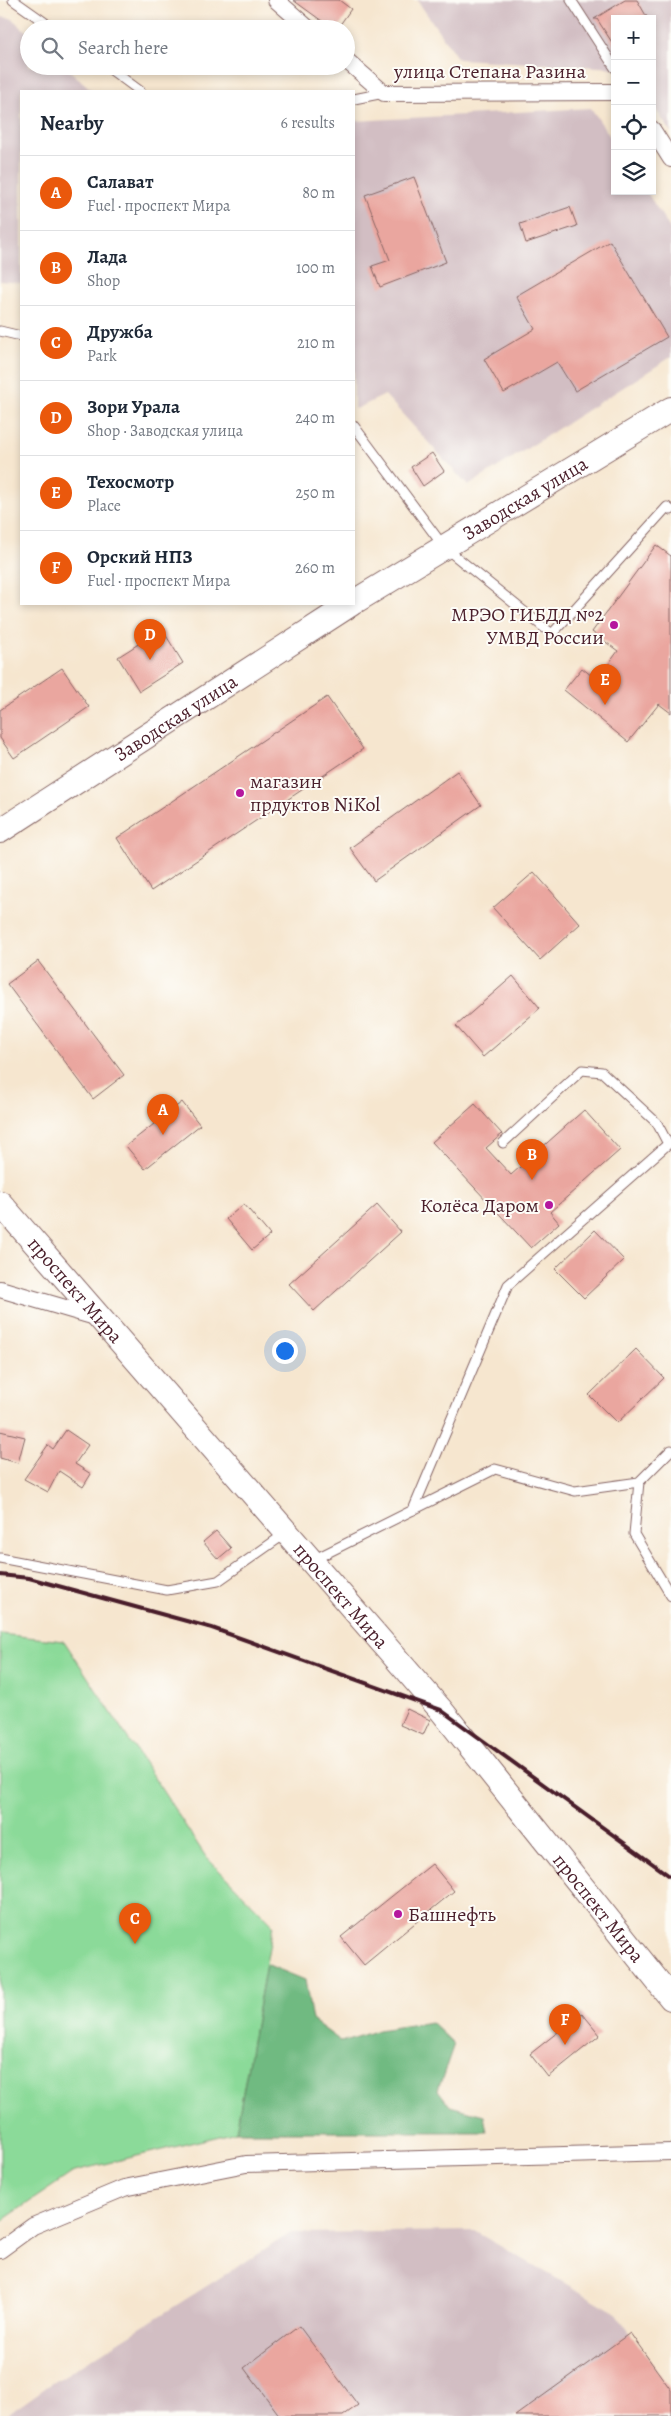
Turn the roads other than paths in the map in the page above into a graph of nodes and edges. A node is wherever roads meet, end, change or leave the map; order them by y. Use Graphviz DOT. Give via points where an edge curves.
graph roads {
  1 [pos="13,0"];
  2 [pos="276,0"];
  3 [pos="571,0"];
  4 [pos="41,20"];
  5 [pos="299,20"];
  6 [pos="611,62"];
  7 [pos="355,68"];
  8 [pos="118,75"];
  9 [pos="139,90"];
  10 [pos="611,92"];
  11 [pos="384,93"];
  12 [pos="355,99"];
  13 [pos="656,135"];
  14 [pos="671,159"];
  15 [pos="0,330"];
  16 [pos="20,336"];
  17 [pos="671,408"];
  18 [pos="355,427"];
  19 [pos="671,510"];
  20 [pos="444,547"];
  21 [pos="355,601"];
  22 [pos="349,605"];
  23 [pos="0,831"];
  24 [pos="503,1143"];
  25 [pos="0,1202"];
  26 [pos="0,1289"];
  27 [pos="99,1318"];
  28 [pos="671,1450"];
  29 [pos="639,1482"];
  30 [pos="413,1510"];
  31 [pos="286,1533"];
  32 [pos="0,1558"];
  33 [pos="310,1561"];
  34 [pos="671,1596"];
  35 [pos="671,1998"];
  36 [pos="671,2152"];
  37 [pos="0,2250"];
  1 -- 4 [label="lane"];
  2 -- 5 [label="street"];
  3 -- 6 [label="lane"];
  7 -- 11 [label="street, улица Степана Разина"];
  8 -- 9 [label="lane"];
  10 -- 11 [label="street, улица Степана Разина"];
  11 -- 12 [label="lane"];
  13 -- 14 [label="street"];
  15 -- 16 [label="lane"];
  17 -- 20 [label="main road, Заводская улица"];
  18 -- 20 [label="lane"];
  19 -- 20 [label="lane" via="667,507 552,634"];
  20 -- 21 [label="main road, Заводская улица"];
  22 -- 23 [label="main road, Заводская улица"];
  24 -- 30 [label="lane" via="582,1070 602,1072 657,1123 668,1144 508,1285"];
  25 -- 27 [label="main road, проспект Мира"];
  26 -- 27 [label="street"];
  27 -- 31 [label="main road, проспект Мира"];
  28 -- 29 [label="lane"];
  29 -- 30 [label="lane" via="575,1491 495,1469"];
  29 -- 34 [label="lane" via="634,1534"];
  30 -- 33 [label="lane"];
  31 -- 32 [label="lane" via="218,1582 167,1590"];
  31 -- 33 [label="main road, проспект Мира"];
  33 -- 35 [label="main road, проспект Мира" via="441,1710"];
  36 -- 37 [label="street" via="246,2164 124,2188 33,2226"];
}
